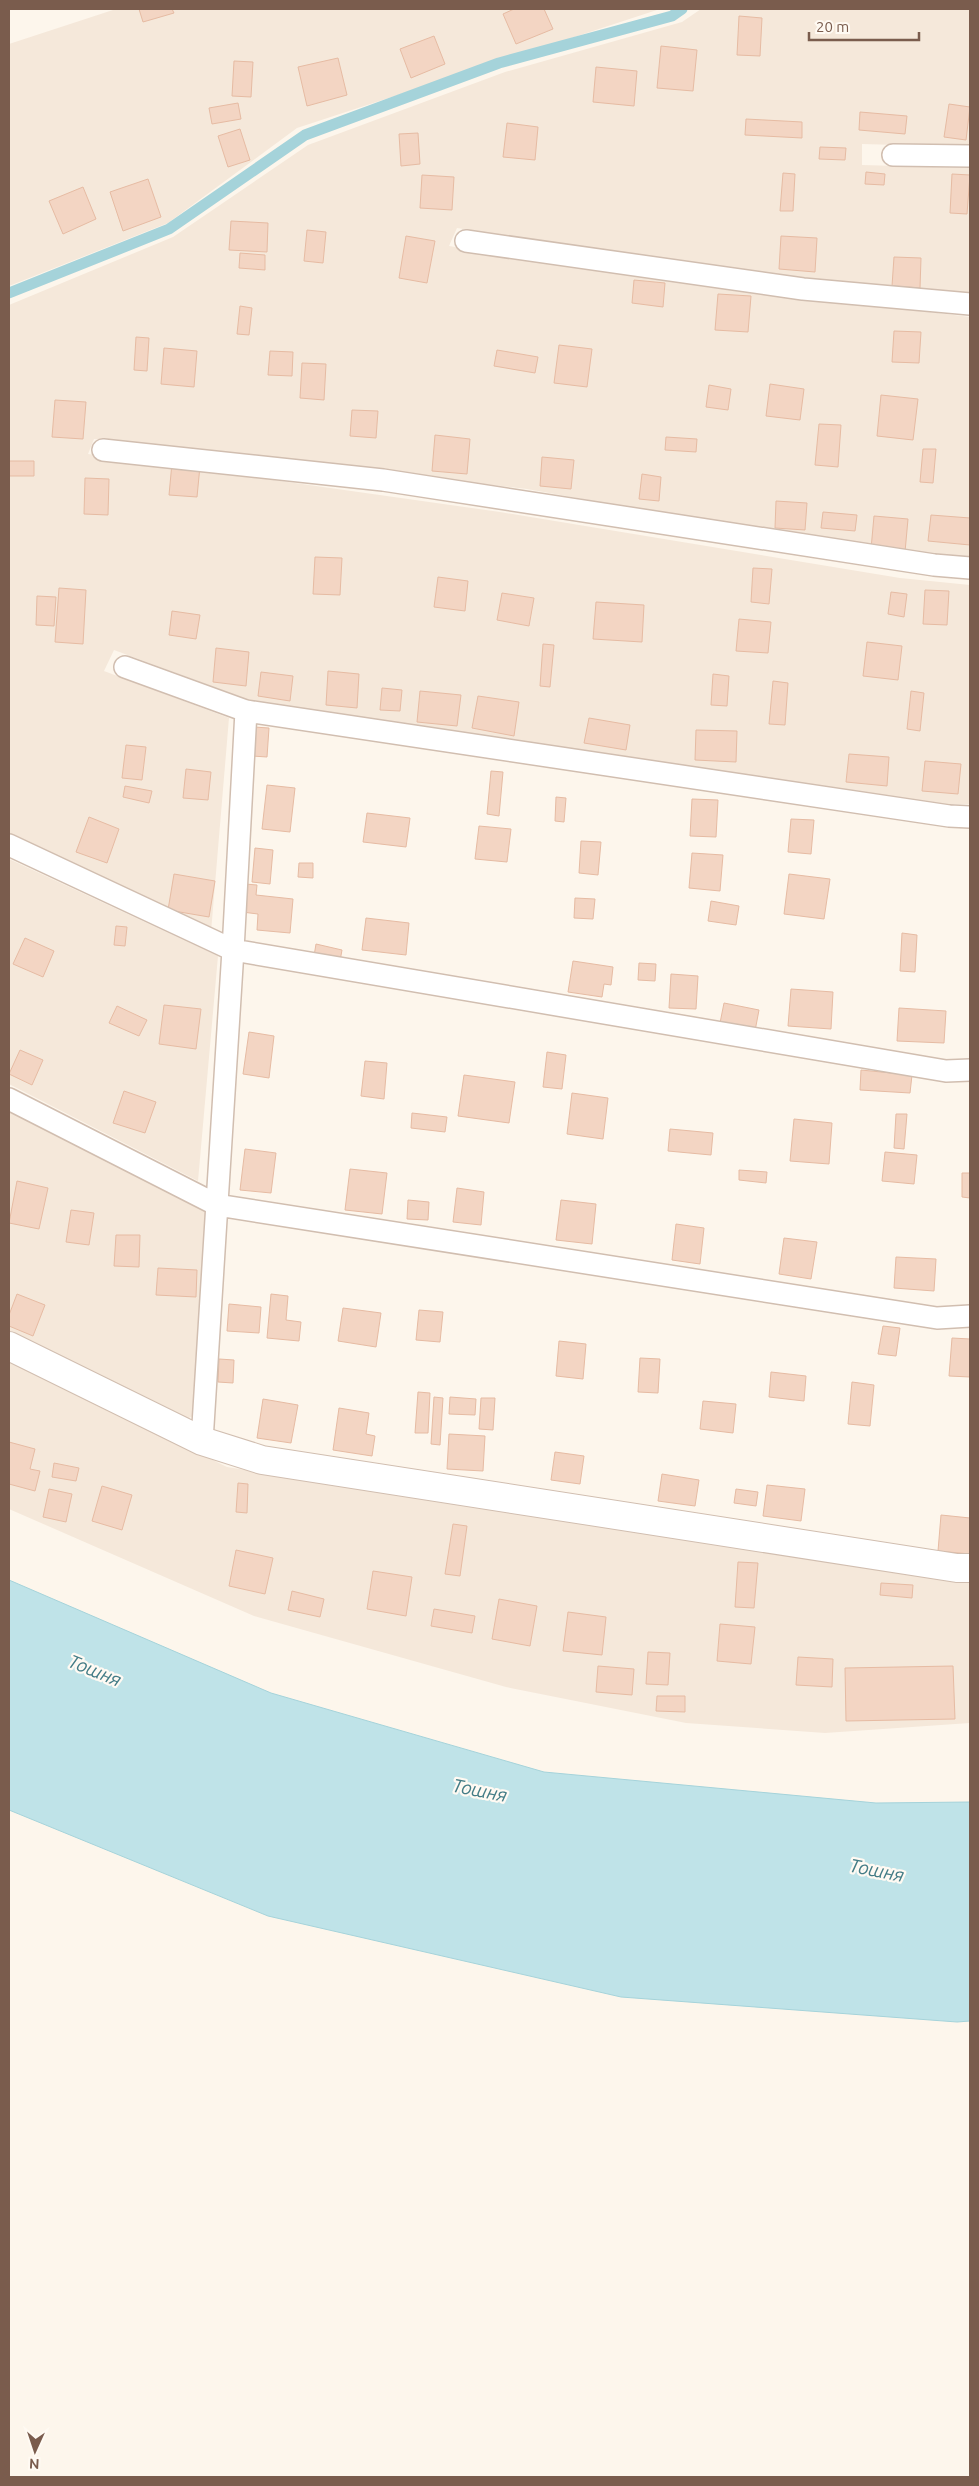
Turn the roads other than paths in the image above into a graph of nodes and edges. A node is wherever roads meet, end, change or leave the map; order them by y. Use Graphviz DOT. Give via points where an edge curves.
graph roads {
  1 [pos="893,155"];
  2 [pos="970,156"];
  3 [pos="466,240"];
  4 [pos="970,304"];
  5 [pos="103,450"];
  6 [pos="970,568"];
  7 [pos="125,668"];
  8 [pos="246,710"];
  9 [pos="970,817"];
  10 [pos="9,845"];
  11 [pos="233,950"];
  12 [pos="970,1070"];
  13 [pos="9,1099"];
  14 [pos="217,1204"];
  15 [pos="970,1316"];
  16 [pos="9,1346"];
  17 [pos="202,1440"];
  18 [pos="970,1568"];
  1 -- 2 [label="lane"];
  3 -- 4 [label="lane" via="803,289"];
  5 -- 6 [label="lane" via="383,480 934,566"];
  7 -- 8 [label="lane"];
  8 -- 9 [label="lane"];
  8 -- 11 [label="lane"];
  10 -- 11 [label="lane"];
  11 -- 12 [label="lane" via="946,1071"];
  11 -- 14 [label="lane"];
  13 -- 14 [label="lane"];
  14 -- 15 [label="lane" via="937,1318"];
  14 -- 17 [label="lane"];
  16 -- 17 [label="street"];
  17 -- 18 [label="street" via="262,1460"];
}
